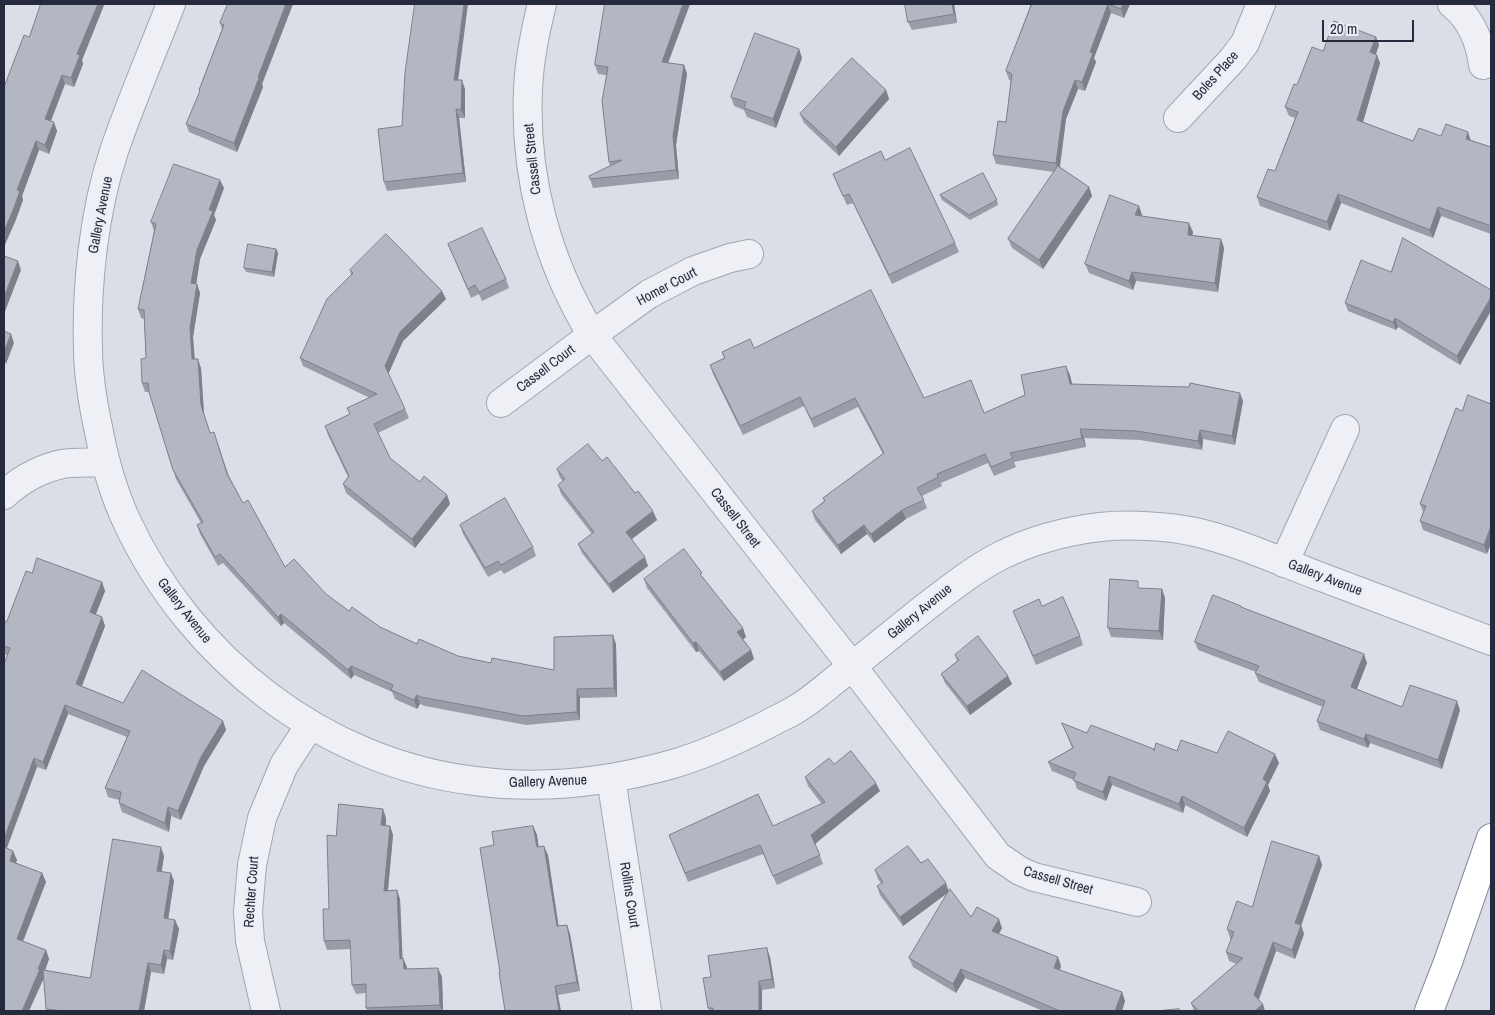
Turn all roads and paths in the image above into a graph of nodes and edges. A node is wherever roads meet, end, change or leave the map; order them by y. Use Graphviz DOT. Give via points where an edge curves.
graph roads {
  1 [pos="171,4"];
  2 [pos="542,4"];
  3 [pos="1261,4"];
  4 [pos="1452,4"];
  5 [pos="1483,65"];
  6 [pos="1178,118"];
  7 [pos="749,254"];
  8 [pos="592,335"];
  9 [pos="501,402"];
  10 [pos="1345,429"];
  11 [pos="105,462"];
  12 [pos="4,494"];
  13 [pos="1284,563"];
  14 [pos="1491,641"];
  15 [pos="852,666"];
  16 [pos="310,725"];
  17 [pos="611,778"];
  18 [pos="1491,838"];
  19 [pos="1137,902"];
  20 [pos="266,1011"];
  21 [pos="647,1011"];
  22 [pos="1429,1011"];
  1 -- 11 [label="street, Gallery Avenue" via="113,155 97,219 89,284 88,350 92,399"];
  2 -- 8 [label="street, Cassell Street" via="532,47 528,90 529,145 539,210 559,271"];
  3 -- 6 [label="street, Boles Place" via="1245,43"];
  4 -- 5 [label="street" via="1474,30"];
  7 -- 8 [label="street, Homer Court" via="692,271 649,294"];
  8 -- 9 [label="street, Cassell Court"];
  8 -- 15 [label="street, Cassell Street"];
  10 -- 13 [label="street"];
  11 -- 12 [label="street" via="56,466 34,474"];
  11 -- 16 [label="street, Gallery Avenue" via="126,519 170,598 198,633 238,673"];
  13 -- 14 [label="street, Gallery Avenue"];
  13 -- 15 [label="street, Gallery Avenue" via="1193,532 1137,526 1099,527 1044,538 1001,556 961,580"];
  15 -- 17 [label="street, Gallery Avenue" via="799,708 733,742 675,763"];
  15 -- 19 [label="street, Cassell Street" via="998,856 1034,877"];
  16 -- 17 [label="street, Gallery Avenue" via="364,751 417,770 473,781 530,785"];
  16 -- 20 [label="street, Rechter Court" via="284,765 262,818 252,864 248,912 250,941"];
  17 -- 21 [label="street, Rollins Court"];
  18 -- 22 [label="highway"];
}
